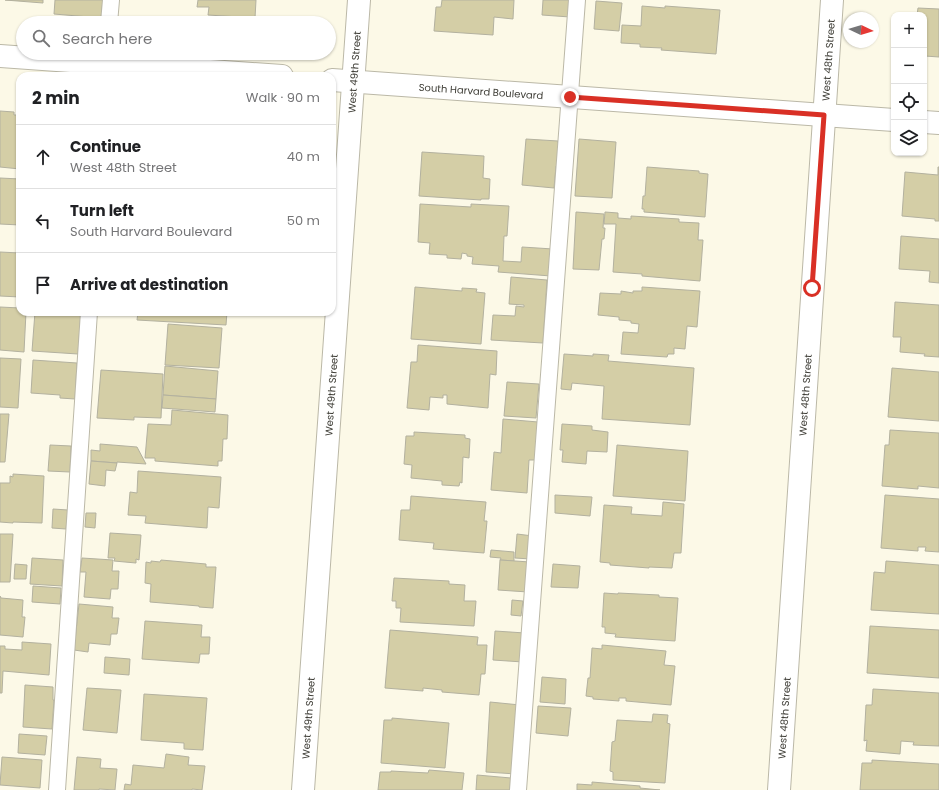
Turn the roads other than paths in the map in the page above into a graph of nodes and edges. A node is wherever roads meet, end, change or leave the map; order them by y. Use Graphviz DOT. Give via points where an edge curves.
graph roads {
  1 [pos="111,0"];
  2 [pos="359,0"];
  3 [pos="577,0"];
  4 [pos="832,0"];
  5 [pos="110,16"];
  6 [pos="0,56"];
  7 [pos="16,57"];
  8 [pos="53,60"];
  9 [pos="106,64"];
  10 [pos="223,72"];
  11 [pos="343,80"];
  12 [pos="570,97"];
  13 [pos="824,115"];
  14 [pos="891,120"];
  15 [pos="927,122"];
  16 [pos="939,123"];
  17 [pos="336,204"];
  18 [pos="89,316"];
  19 [pos="330,316"];
  20 [pos="57,790"];
  21 [pos="303,790"];
  22 [pos="518,790"];
  23 [pos="779,790"];
  1 -- 5 [label="lane"];
  2 -- 11 [label="street, West 49th Street"];
  3 -- 12 [label="lane"];
  4 -- 13 [label="street, West 48th Street"];
  6 -- 7 [label="street"];
  8 -- 9 [label="street"];
  9 -- 10 [label="street"];
  11 -- 12 [label="street, South Harvard Boulevard"];
  11 -- 17 [label="street, West 49th Street"];
  12 -- 13 [label="street, South Harvard Boulevard"];
  12 -- 22 [label="lane"];
  13 -- 14 [label="street, South Harvard Boulevard"];
  13 -- 23 [label="street, West 48th Street"];
  15 -- 16 [label="street"];
  18 -- 20 [label="lane"];
  19 -- 21 [label="street, West 49th Street"];
}
